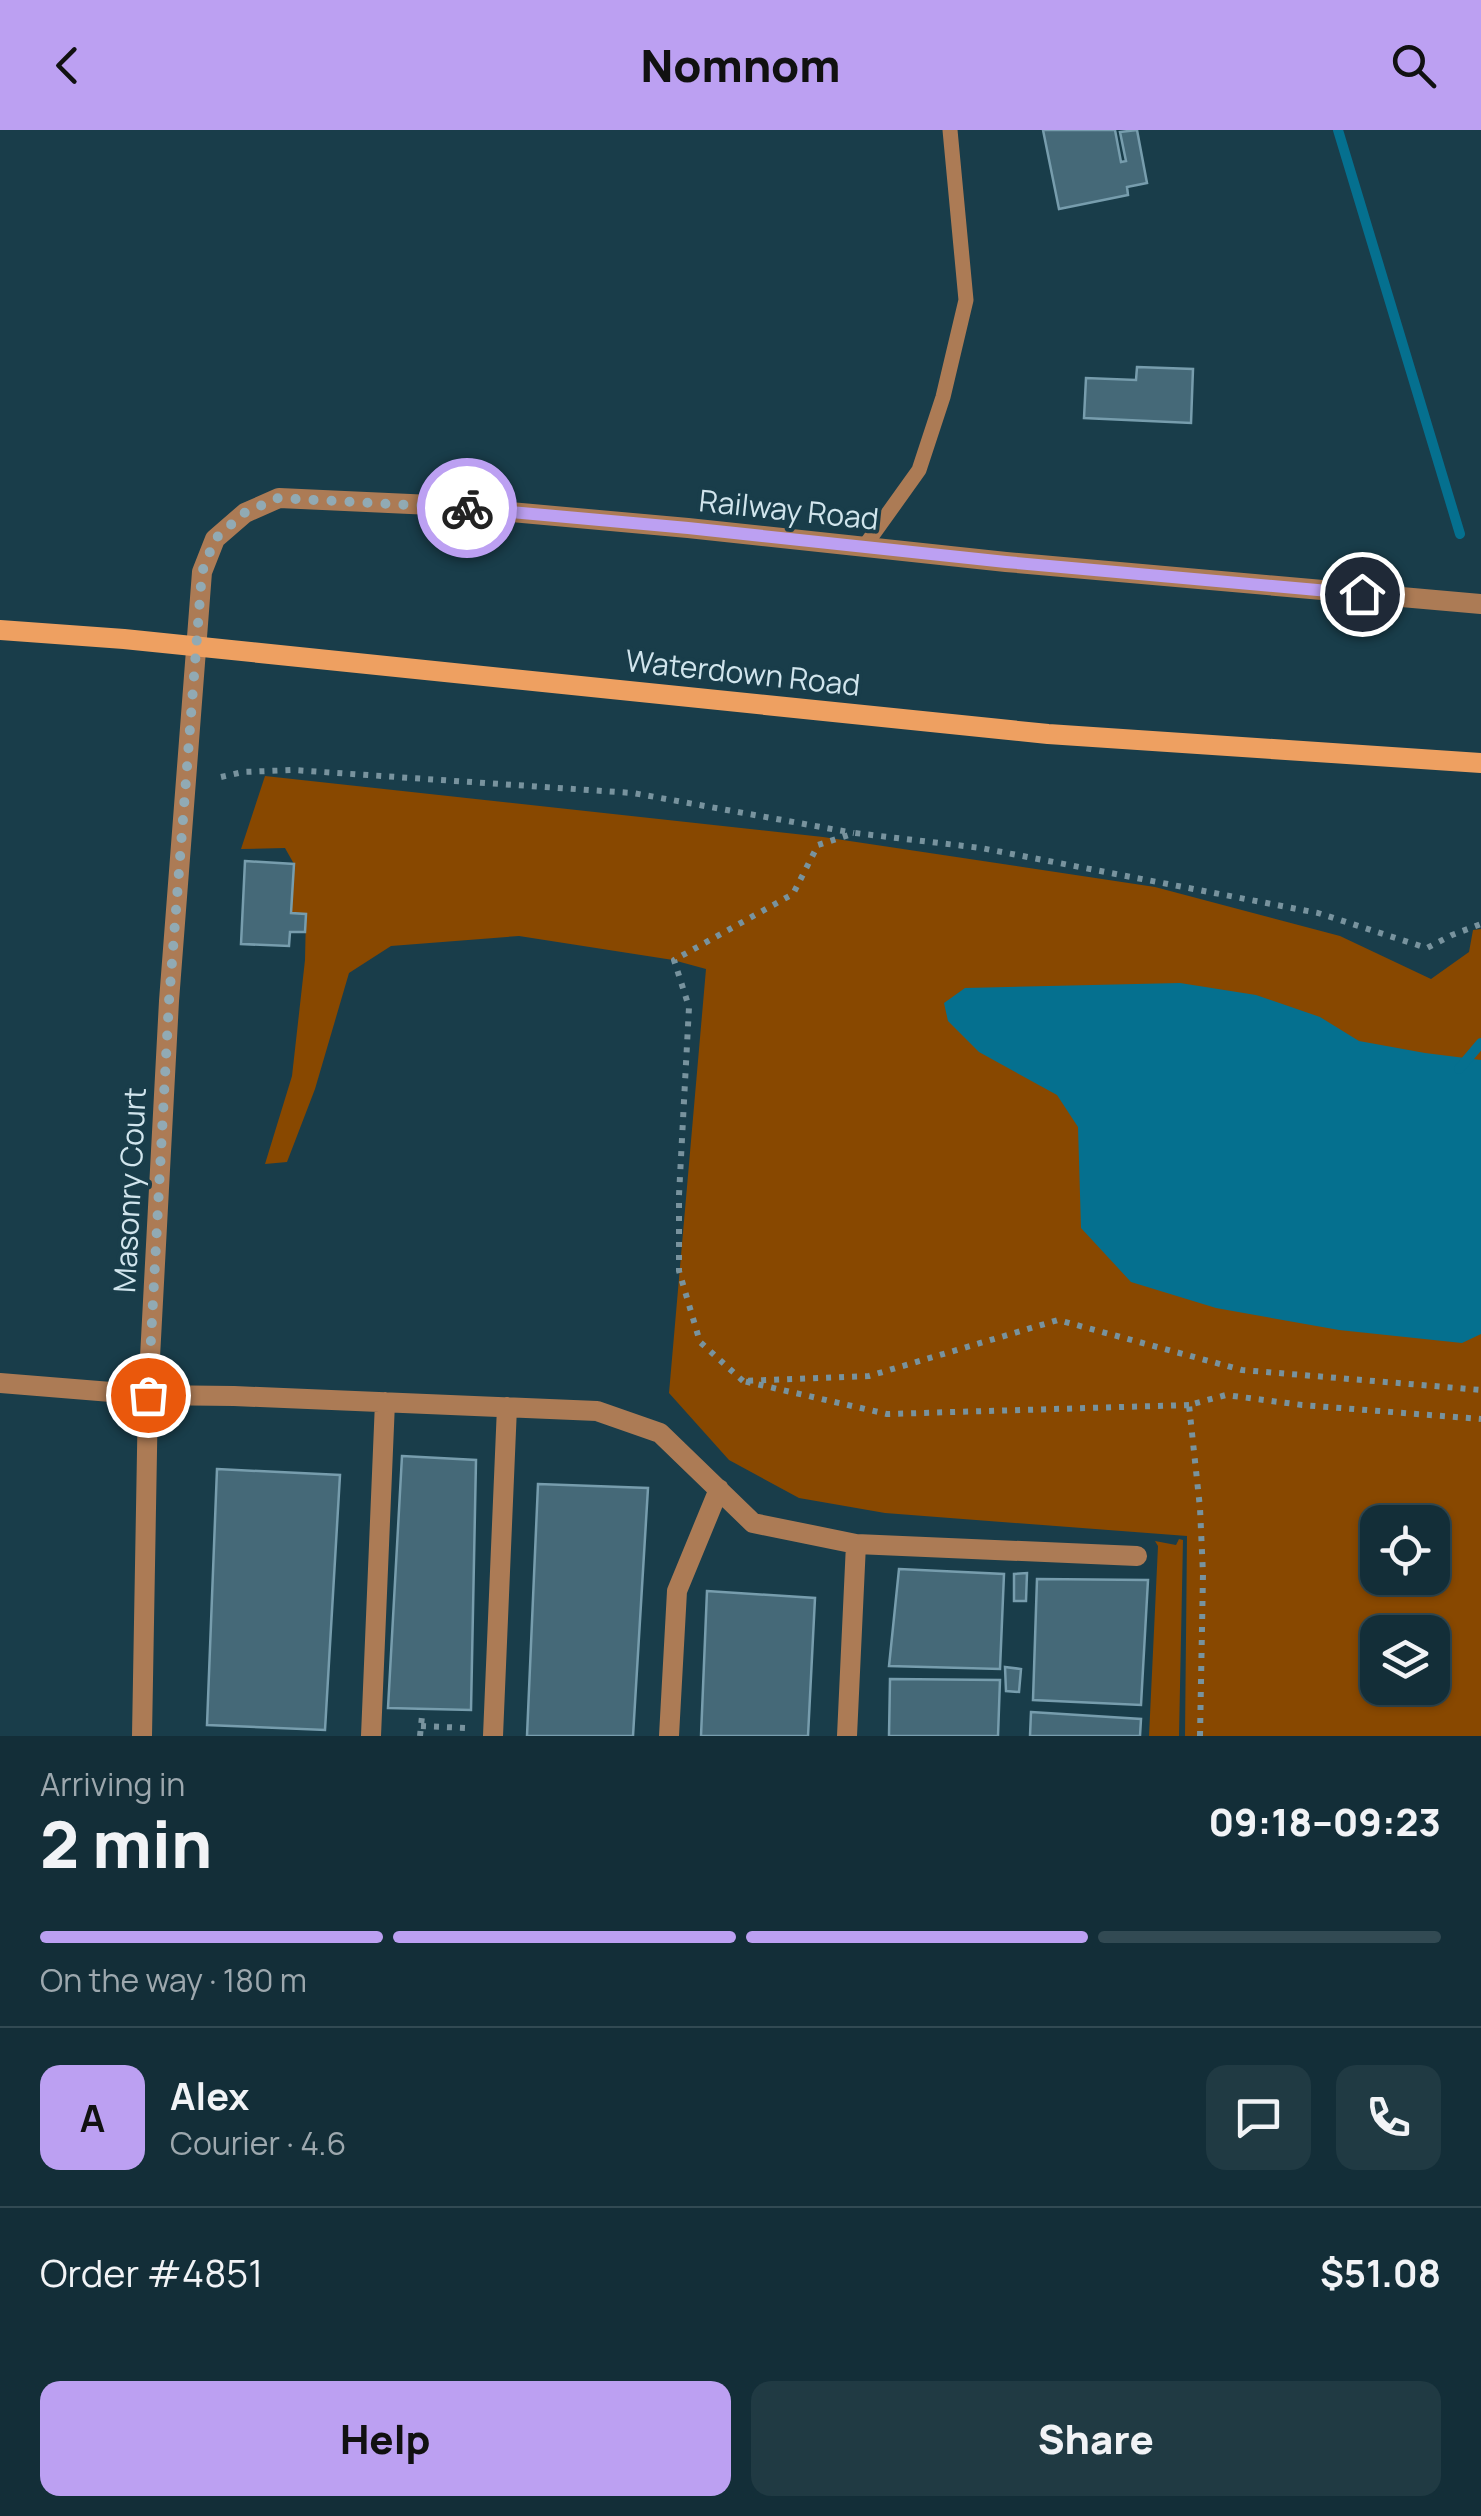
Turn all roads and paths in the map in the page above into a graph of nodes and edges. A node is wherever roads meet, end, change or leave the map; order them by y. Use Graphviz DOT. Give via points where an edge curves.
graph roads {
  1 [pos="950,130"];
  2 [pos="864,547"];
  3 [pos="1481,604"];
  4 [pos="0,630"];
  5 [pos="196,648"];
  6 [pos="1481,764"];
  7 [pos="221,777"];
  8 [pos="856,833"];
  9 [pos="1481,924"];
  10 [pos="743,1381"];
  11 [pos="0,1383"];
  12 [pos="1481,1390"];
  13 [pos="148,1395"];
  14 [pos="385,1402"];
  15 [pos="1189,1405"];
  16 [pos="507,1407"];
  17 [pos="1481,1419"];
  18 [pos="718,1489"];
  19 [pos="856,1544"];
  20 [pos="1137,1556"];
  21 [pos="422,1716"];
  22 [pos="422,1726"];
  23 [pos="493,1733"];
  24 [pos="142,1736"];
  25 [pos="372,1736"];
  26 [pos="420,1736"];
  27 [pos="669,1736"];
  28 [pos="847,1736"];
  29 [pos="1200,1736"];
  1 -- 2 [label="lane" via="966,300 919,470"];
  2 -- 3 [label="street, Railway Road"];
  2 -- 5 [label="street, Railway Road" via="452,507 278,498 244,513 215,539 202,572"];
  4 -- 5 [label="main road, Waterdown Road"];
  5 -- 6 [label="main road, Waterdown Road" via="1048,734"];
  5 -- 13 [label="street, Masonry Court"];
  7 -- 8 [label="path" via="294,770 633,793"];
  8 -- 9 [label="path" via="981,848 1318,912 1427,948"];
  8 -- 10 [label="path" via="818,845 793,894 674,960 689,1007 679,1271 700,1342"];
  10 -- 12 [label="path" via="869,1376 1058,1320 1242,1370"];
  10 -- 15 [label="path" via="887,1414"];
  11 -- 13 [label="street"];
  13 -- 14 [label="street"];
  13 -- 24 [label="street, Masonry Court"];
  14 -- 16 [label="street"];
  14 -- 25 [label="street"];
  15 -- 17 [label="path" via="1226,1395"];
  15 -- 29 [label="path" via="1203,1574"];
  16 -- 18 [label="street" via="597,1411 660,1432"];
  16 -- 23 [label="street"];
  18 -- 19 [label="street" via="753,1522"];
  18 -- 27 [label="street" via="678,1591"];
  19 -- 20 [label="street"];
  19 -- 28 [label="street"];
  21 -- 22 [label="path"];
  22 -- 23 [label="path"];
  22 -- 26 [label="path"];
}
